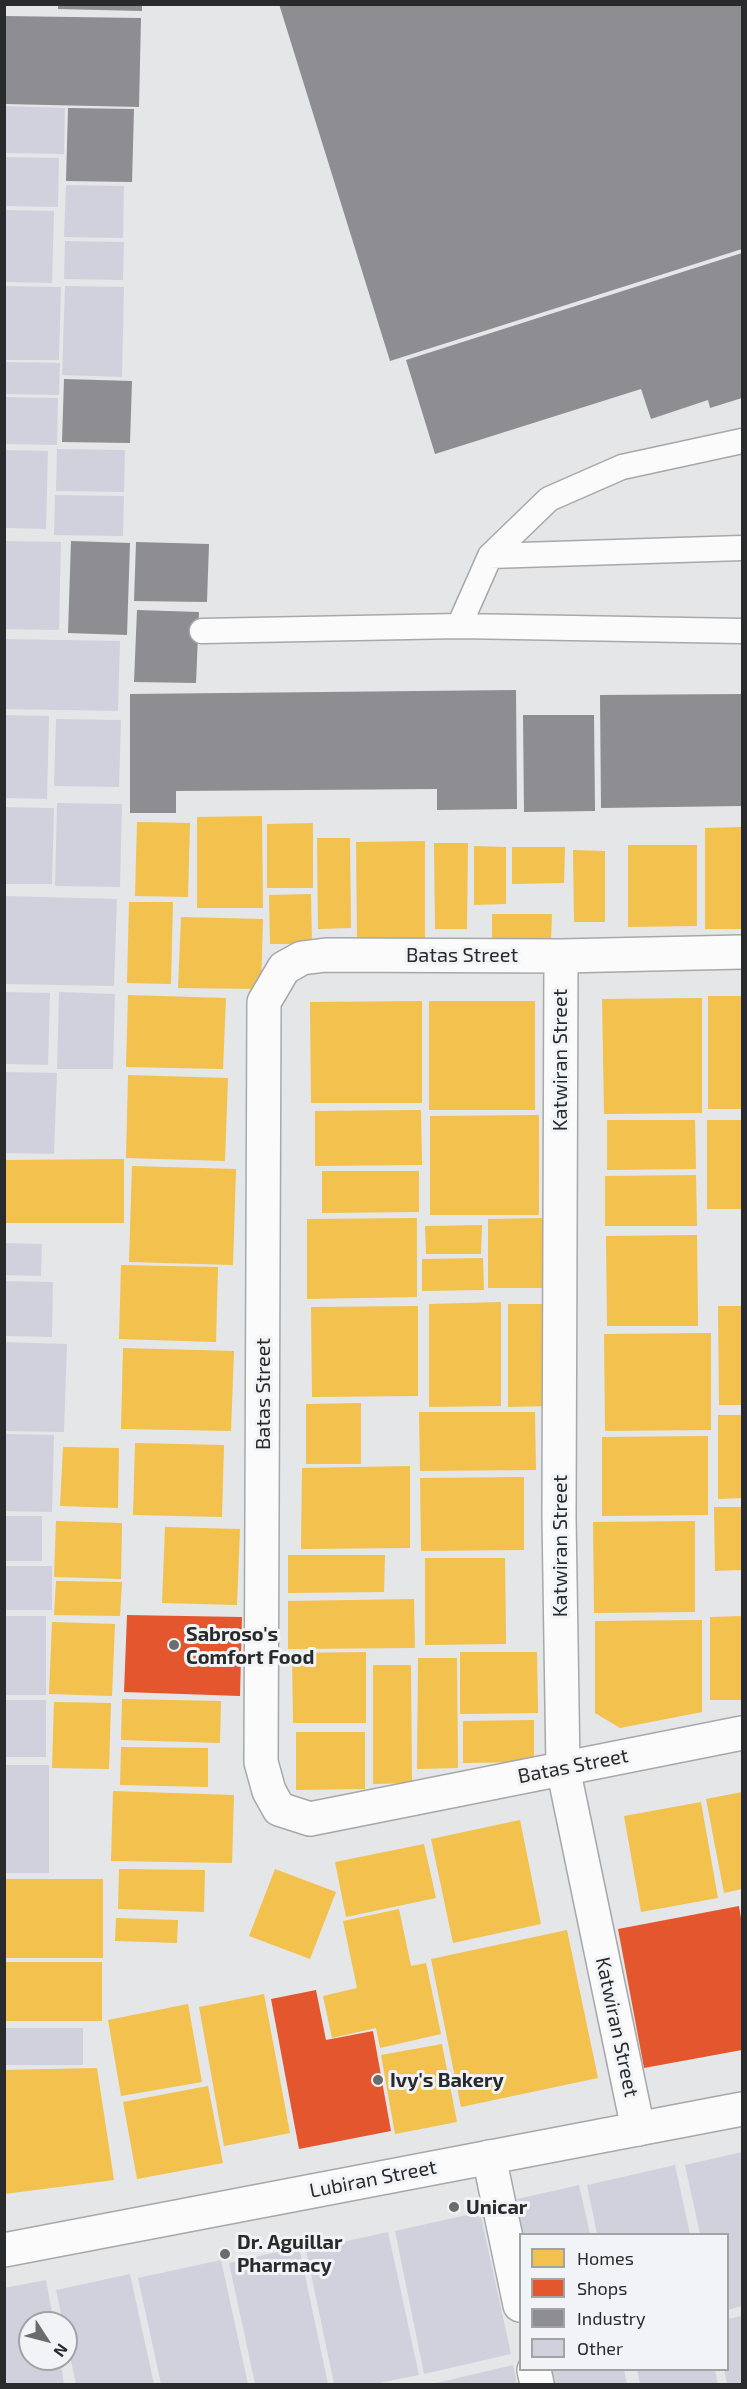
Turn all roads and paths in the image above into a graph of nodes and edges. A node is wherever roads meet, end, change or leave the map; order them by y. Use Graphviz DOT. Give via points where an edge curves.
graph roads {
  1 [pos="742,441"];
  2 [pos="742,548"];
  3 [pos="490,556"];
  4 [pos="459,626"];
  5 [pos="202,631"];
  6 [pos="742,631"];
  7 [pos="742,952"];
  8 [pos="561,956"];
  9 [pos="742,1733"];
  10 [pos="563,1768"];
  11 [pos="742,2109"];
  12 [pos="638,2129"];
  13 [pos="489,2157"];
  14 [pos="4,2250"];
  15 [pos="519,2300"];
  1 -- 3 [label="lane" via="622,467 549,499"];
  2 -- 3 [label="lane"];
  3 -- 4 [label="lane"];
  4 -- 5 [label="lane"];
  4 -- 6 [label="lane"];
  7 -- 8 [label="street, Batas Street"];
  8 -- 10 [label="street, Katwiran Street" via="559,1516"];
  8 -- 10 [label="street, Batas Street" via="302,958 284,968 264,1002 261,1762 279,1809 310,1820"];
  9 -- 10 [label="street, Batas Street"];
  10 -- 12 [label="street, Katwiran Street"];
  11 -- 12 [label="street, Lubiran Street"];
  12 -- 13 [label="street, Lubiran Street"];
  13 -- 14 [label="street, Lubiran Street"];
  13 -- 15 [label="street"];
}
